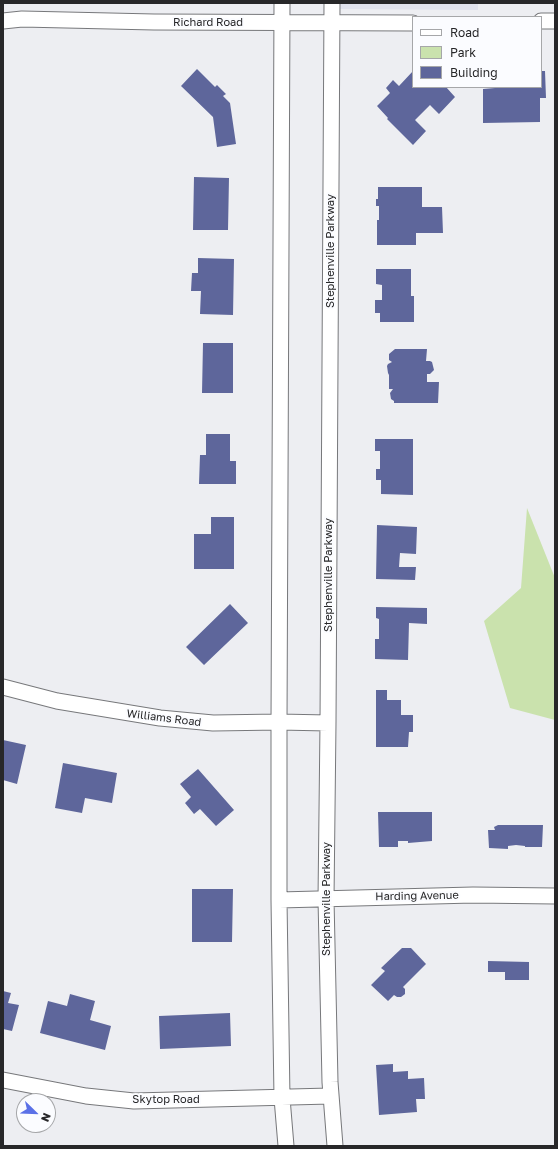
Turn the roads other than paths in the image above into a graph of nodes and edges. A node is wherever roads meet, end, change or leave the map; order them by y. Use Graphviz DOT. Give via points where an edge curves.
graph roads {
  1 [pos="282,3"];
  2 [pos="332,3"];
  3 [pos="3,21"];
  4 [pos="542,21"];
  5 [pos="555,21"];
  6 [pos="282,23"];
  7 [pos="332,23"];
  8 [pos="412,23"];
  9 [pos="3,687"];
  10 [pos="278,722"];
  11 [pos="328,723"];
  12 [pos="555,896"];
  13 [pos="326,898"];
  14 [pos="279,900"];
  15 [pos="3,1080"];
  16 [pos="330,1096"];
  17 [pos="282,1098"];
  18 [pos="286,1146"];
  19 [pos="335,1146"];
  1 -- 6 [label="street"];
  2 -- 7 [label="street, Stephenville Parkway"];
  3 -- 6 [label="street, Richard Road" via="22,19"];
  4 -- 5 [label="street"];
  6 -- 7 [label="street, Richard Road"];
  6 -- 10 [label="street"];
  7 -- 8 [label="street, Richard Road"];
  7 -- 11 [label="street, Stephenville Parkway"];
  9 -- 10 [label="street, Williams Road" via="57,701 160,718 213,723"];
  10 -- 11 [label="street, Williams Road"];
  10 -- 14 [label="street"];
  11 -- 13 [label="street, Stephenville Parkway"];
  12 -- 13 [label="street, Harding Avenue"];
  13 -- 14 [label="street, Harding Avenue"];
  13 -- 16 [label="street, Stephenville Parkway"];
  14 -- 17 [label="street"];
  15 -- 17 [label="street, Skytop Road" via="86,1096 134,1101"];
  16 -- 17 [label="street, Skytop Road"];
  16 -- 19 [label="street, Stephenville Parkway"];
  17 -- 18 [label="street"];
}
